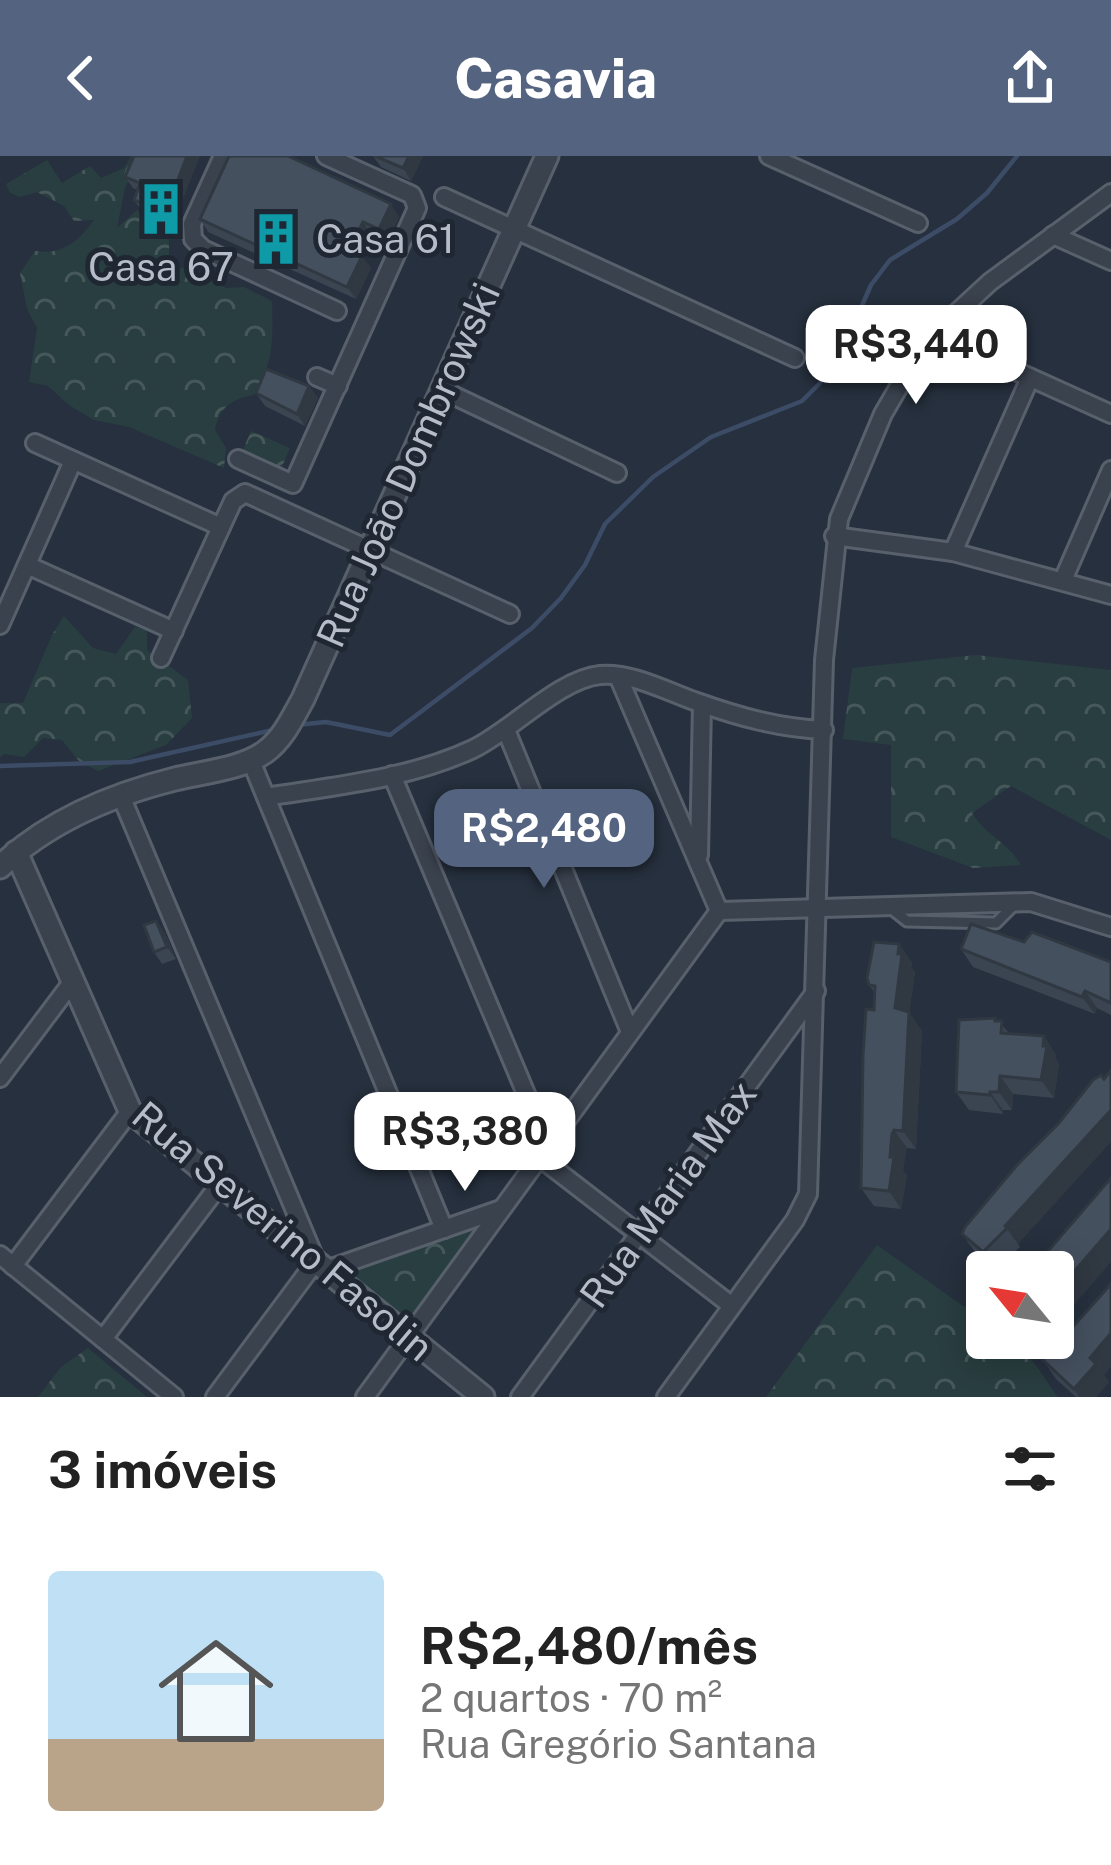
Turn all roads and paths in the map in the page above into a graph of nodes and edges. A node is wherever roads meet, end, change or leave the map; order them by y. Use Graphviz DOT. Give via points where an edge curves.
graph roads {
  1 [pos="223,156"];
  2 [pos="326,156"];
  3 [pos="547,156"];
  4 [pos="770,156"];
  5 [pos="1111,193"];
  6 [pos="443,197"];
  7 [pos="918,223"];
  8 [pos="514,230"];
  9 [pos="1053,235"];
  10 [pos="1111,261"];
  11 [pos="337,311"];
  12 [pos="937,330"];
  13 [pos="795,358"];
  14 [pos="317,377"];
  15 [pos="1030,378"];
  16 [pos="338,386"];
  17 [pos="442,390"];
  18 [pos="1111,415"];
  19 [pos="35,443"];
  20 [pos="238,459"];
  21 [pos="73,460"];
  22 [pos="1111,470"];
  23 [pos="617,473"];
  24 [pos="221,527"];
  25 [pos="834,536"];
  26 [pos="370,552"];
  27 [pos="953,552"];
  28 [pos="27,565"];
  29 [pos="1063,580"];
  30 [pos="1111,596"];
  31 [pos="510,614"];
  32 [pos="0,625"];
  33 [pos="174,631"];
  34 [pos="161,658"];
  35 [pos="618,676"];
  36 [pos="703,704"];
  37 [pos="506,730"];
  38 [pos="824,730"];
  39 [pos="250,760"];
  40 [pos="392,775"];
  41 [pos="121,796"];
  42 [pos="266,797"];
  43 [pos="8,860"];
  44 [pos="698,862"];
  45 [pos="819,908"];
  46 [pos="719,910"];
  47 [pos="1111,927"];
  48 [pos="73,981"];
  49 [pos="816,991"];
  50 [pos="631,1032"];
  51 [pos="0,1078"];
  52 [pos="130,1111"];
  53 [pos="544,1151"];
  54 [pos="220,1184"];
  55 [pos="502,1209"];
  56 [pos="445,1228"];
  57 [pos="639,1234"];
  58 [pos="7,1261"];
  59 [pos="321,1266"];
  60 [pos="732,1306"];
  61 [pos="409,1336"];
  62 [pos="103,1339"];
  63 [pos="174,1397"];
  64 [pos="215,1397"];
  65 [pos="364,1397"];
  66 [pos="483,1397"];
  67 [pos="520,1397"];
  68 [pos="666,1397"];
  1 -- 11 [label="street" via="192,224 193,239"];
  2 -- 16 [label="street" via="412,195 417,208"];
  3 -- 8 [label="street, Rua João Dombrowski"];
  4 -- 7 [label="street"];
  5 -- 9 [label="street"];
  6 -- 8 [label="street"];
  8 -- 13 [label="street"];
  8 -- 17 [label="street, Rua João Dombrowski"];
  9 -- 10 [label="street"];
  9 -- 12 [label="street"];
  12 -- 15 [label="street"];
  12 -- 25 [label="street" via="883,414"];
  14 -- 16 [label="street"];
  15 -- 18 [label="street"];
  15 -- 27 [label="street"];
  16 -- 20 [label="street" via="293,484"];
  17 -- 23 [label="street"];
  17 -- 26 [label="street, Rua João Dombrowski"];
  19 -- 21 [label="street"];
  21 -- 24 [label="street"];
  21 -- 28 [label="street"];
  22 -- 29 [label="street"];
  24 -- 26 [label="street" via="245,493"];
  24 -- 33 [label="street"];
  25 -- 27 [label="street"];
  25 -- 38 [label="street"];
  26 -- 31 [label="street"];
  26 -- 39 [label="street, Rua João Dombrowski" via="297,710 280,738"];
  27 -- 29 [label="street"];
  28 -- 32 [label="street"];
  28 -- 33 [label="street"];
  29 -- 30 [label="street"];
  33 -- 34 [label="street"];
  35 -- 36 [label="street"];
  35 -- 37 [label="street" via="577,682"];
  35 -- 44 [label="street"];
  36 -- 38 [label="street"];
  36 -- 44 [label="street"];
  37 -- 40 [label="street" via="453,758"];
  37 -- 50 [label="street"];
  38 -- 45 [label="street"];
  39 -- 41 [label="street"];
  39 -- 42 [label="street"];
  40 -- 42 [label="street"];
  40 -- 53 [label="street"];
  41 -- 43 [label="street" via="65,819"];
  41 -- 59 [label="street"];
  42 -- 56 [label="street"];
  43 -- 48 [label="street, Rua Severino Fasolin"];
  44 -- 46 [label="street"];
  45 -- 46 [label="street"];
  45 -- 47 [label="street" via="1017,902"];
  45 -- 49 [label="street"];
  46 -- 50 [label="street"];
  48 -- 51 [label="street"];
  48 -- 52 [label="street, Rua Severino Fasolin"];
  49 -- 57 [label="street, Rua Maria Max"];
  49 -- 60 [label="street" via="808,1194"];
  50 -- 53 [label="street"];
  52 -- 54 [label="street, Rua Severino Fasolin"];
  52 -- 58 [label="street"];
  53 -- 55 [label="street"];
  53 -- 57 [label="street"];
  54 -- 59 [label="street, Rua Severino Fasolin"];
  54 -- 62 [label="street"];
  55 -- 56 [label="street"];
  55 -- 61 [label="street"];
  56 -- 59 [label="street"];
  57 -- 60 [label="street"];
  57 -- 67 [label="street, Rua Maria Max"];
  58 -- 62 [label="street"];
  59 -- 61 [label="street, Rua Severino Fasolin"];
  59 -- 64 [label="street"];
  60 -- 68 [label="street"];
  61 -- 65 [label="street"];
  61 -- 66 [label="street, Rua Severino Fasolin"];
  62 -- 63 [label="street"];
}
